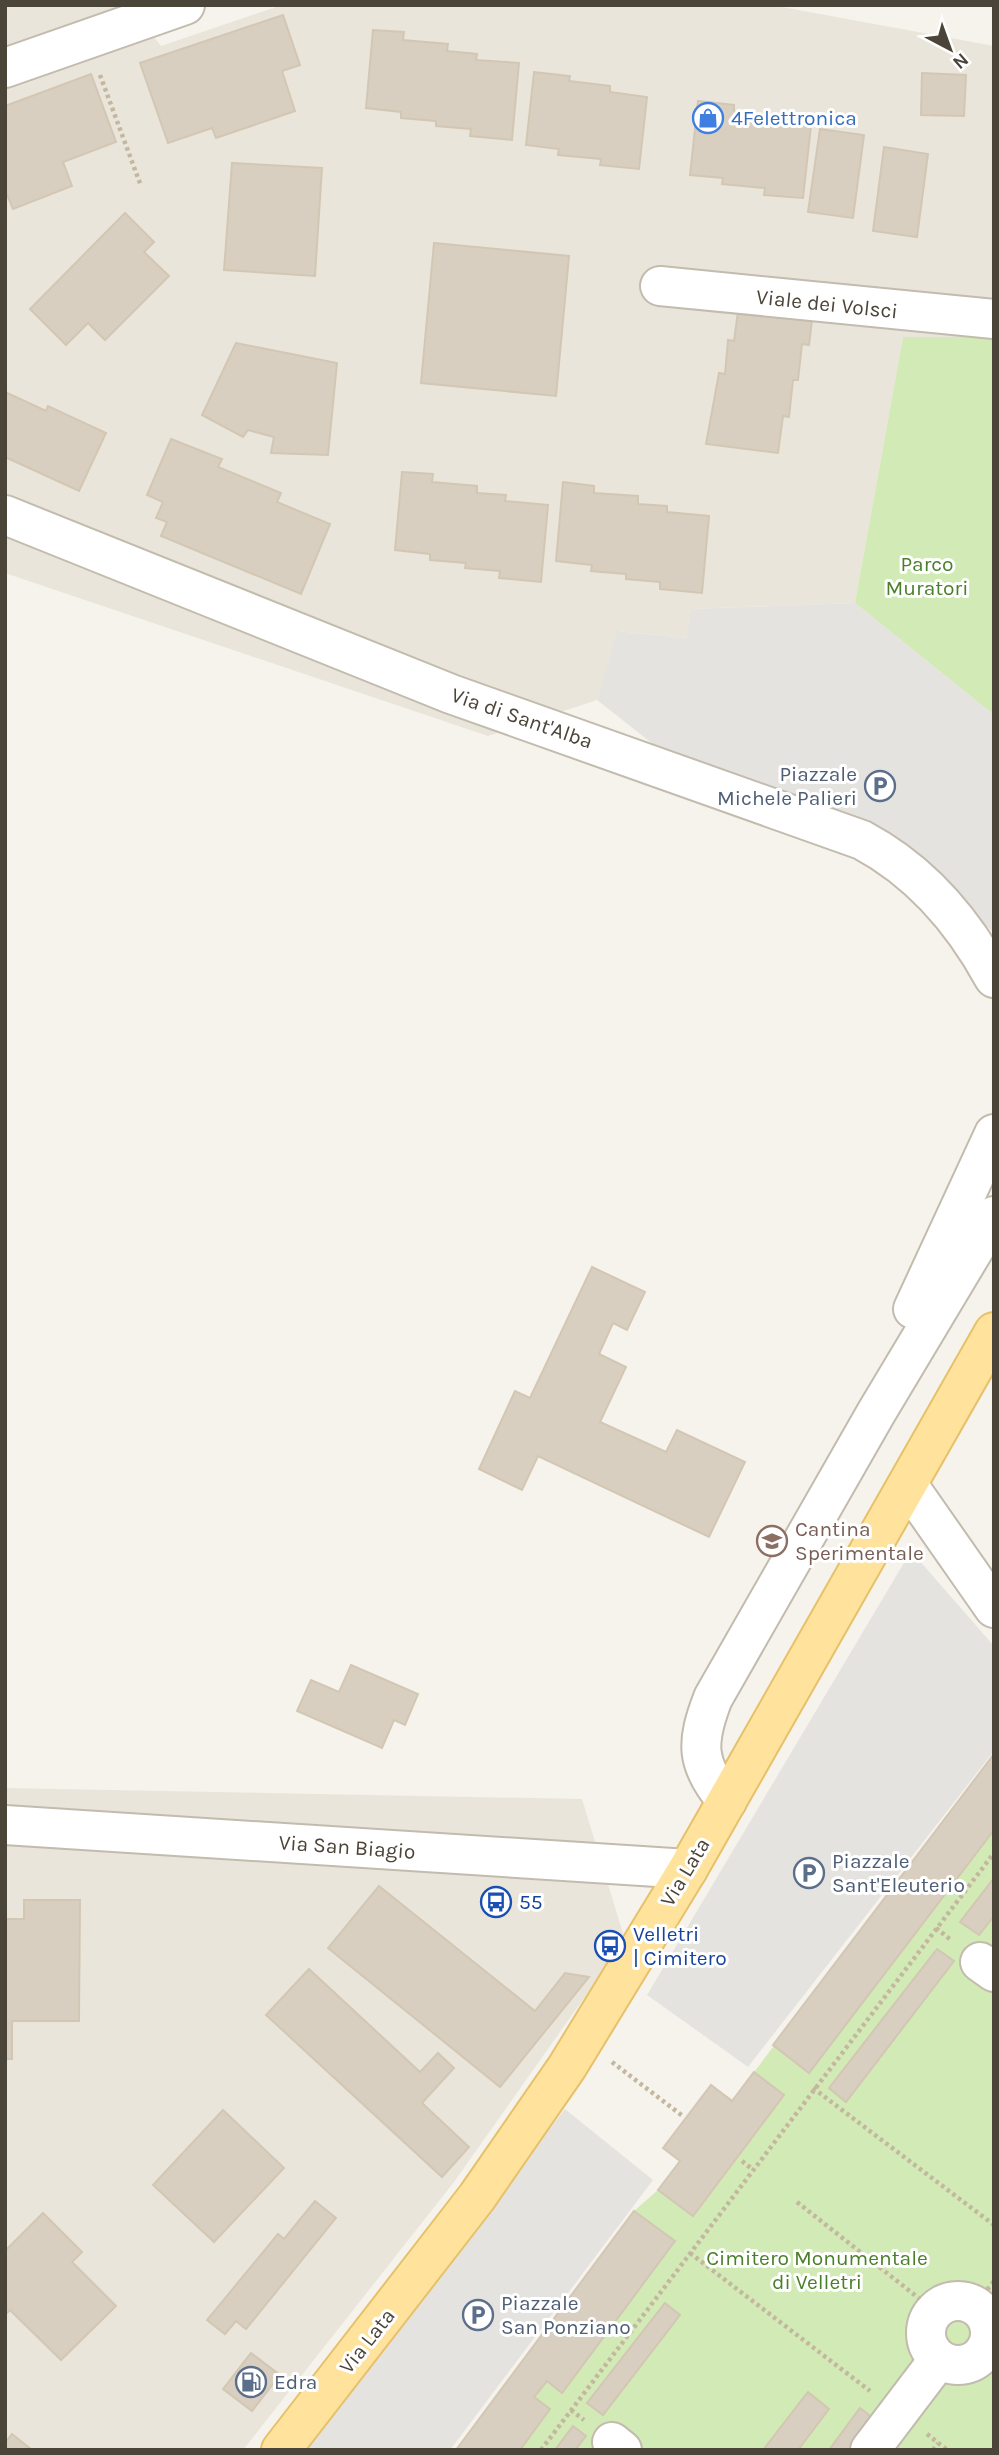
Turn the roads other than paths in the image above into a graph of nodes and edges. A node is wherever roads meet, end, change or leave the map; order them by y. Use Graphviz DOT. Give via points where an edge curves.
graph roads {
  1 [pos="185,5"];
  2 [pos="112,25"];
  3 [pos="5,68"];
  4 [pos="660,286"];
  5 [pos="994,319"];
  6 [pos="5,514"];
  7 [pos="994,978"];
  8 [pos="994,1134"];
  9 [pos="994,1216"];
  10 [pos="994,1332"];
  11 [pos="876,1413"];
  12 [pos="908,1485"];
  13 [pos="994,1608"];
  14 [pos="727,1801"];
  15 [pos="5,1825"];
  16 [pos="688,1869"];
  17 [pos="988,2325"];
  18 [pos="939,2358"];
  19 [pos="281,2450"];
  20 [pos="870,2450"];
  1 -- 2 [label="street"];
  2 -- 3 [label="street"];
  4 -- 5 [label="street, Viale dei Volsci"];
  6 -- 7 [label="street, Via di Sant'Alba" via="451,694 862,840 904,867 934,895 962,926"];
  8 -- 11 [label="street" via="906,1323"];
  9 -- 11 [label="street"];
  10 -- 12 [label="main road, Via Lata"];
  11 -- 14 [label="street" via="708,1710 701,1756 710,1780"];
  12 -- 13 [label="street"];
  12 -- 14 [label="main road, Via Lata"];
  14 -- 16 [label="main road, Via Lata"];
  15 -- 16 [label="street, Via San Biagio"];
  16 -- 19 [label="main road, Via Lata" via="583,2040 477,2197"];
  17 -- 18 [label="street" via="976,2360 957,2365"];
  17 -- 18 [label="street" via="954,2301 935,2311 926,2330 931,2351"];
  18 -- 20 [label="street"];
}
